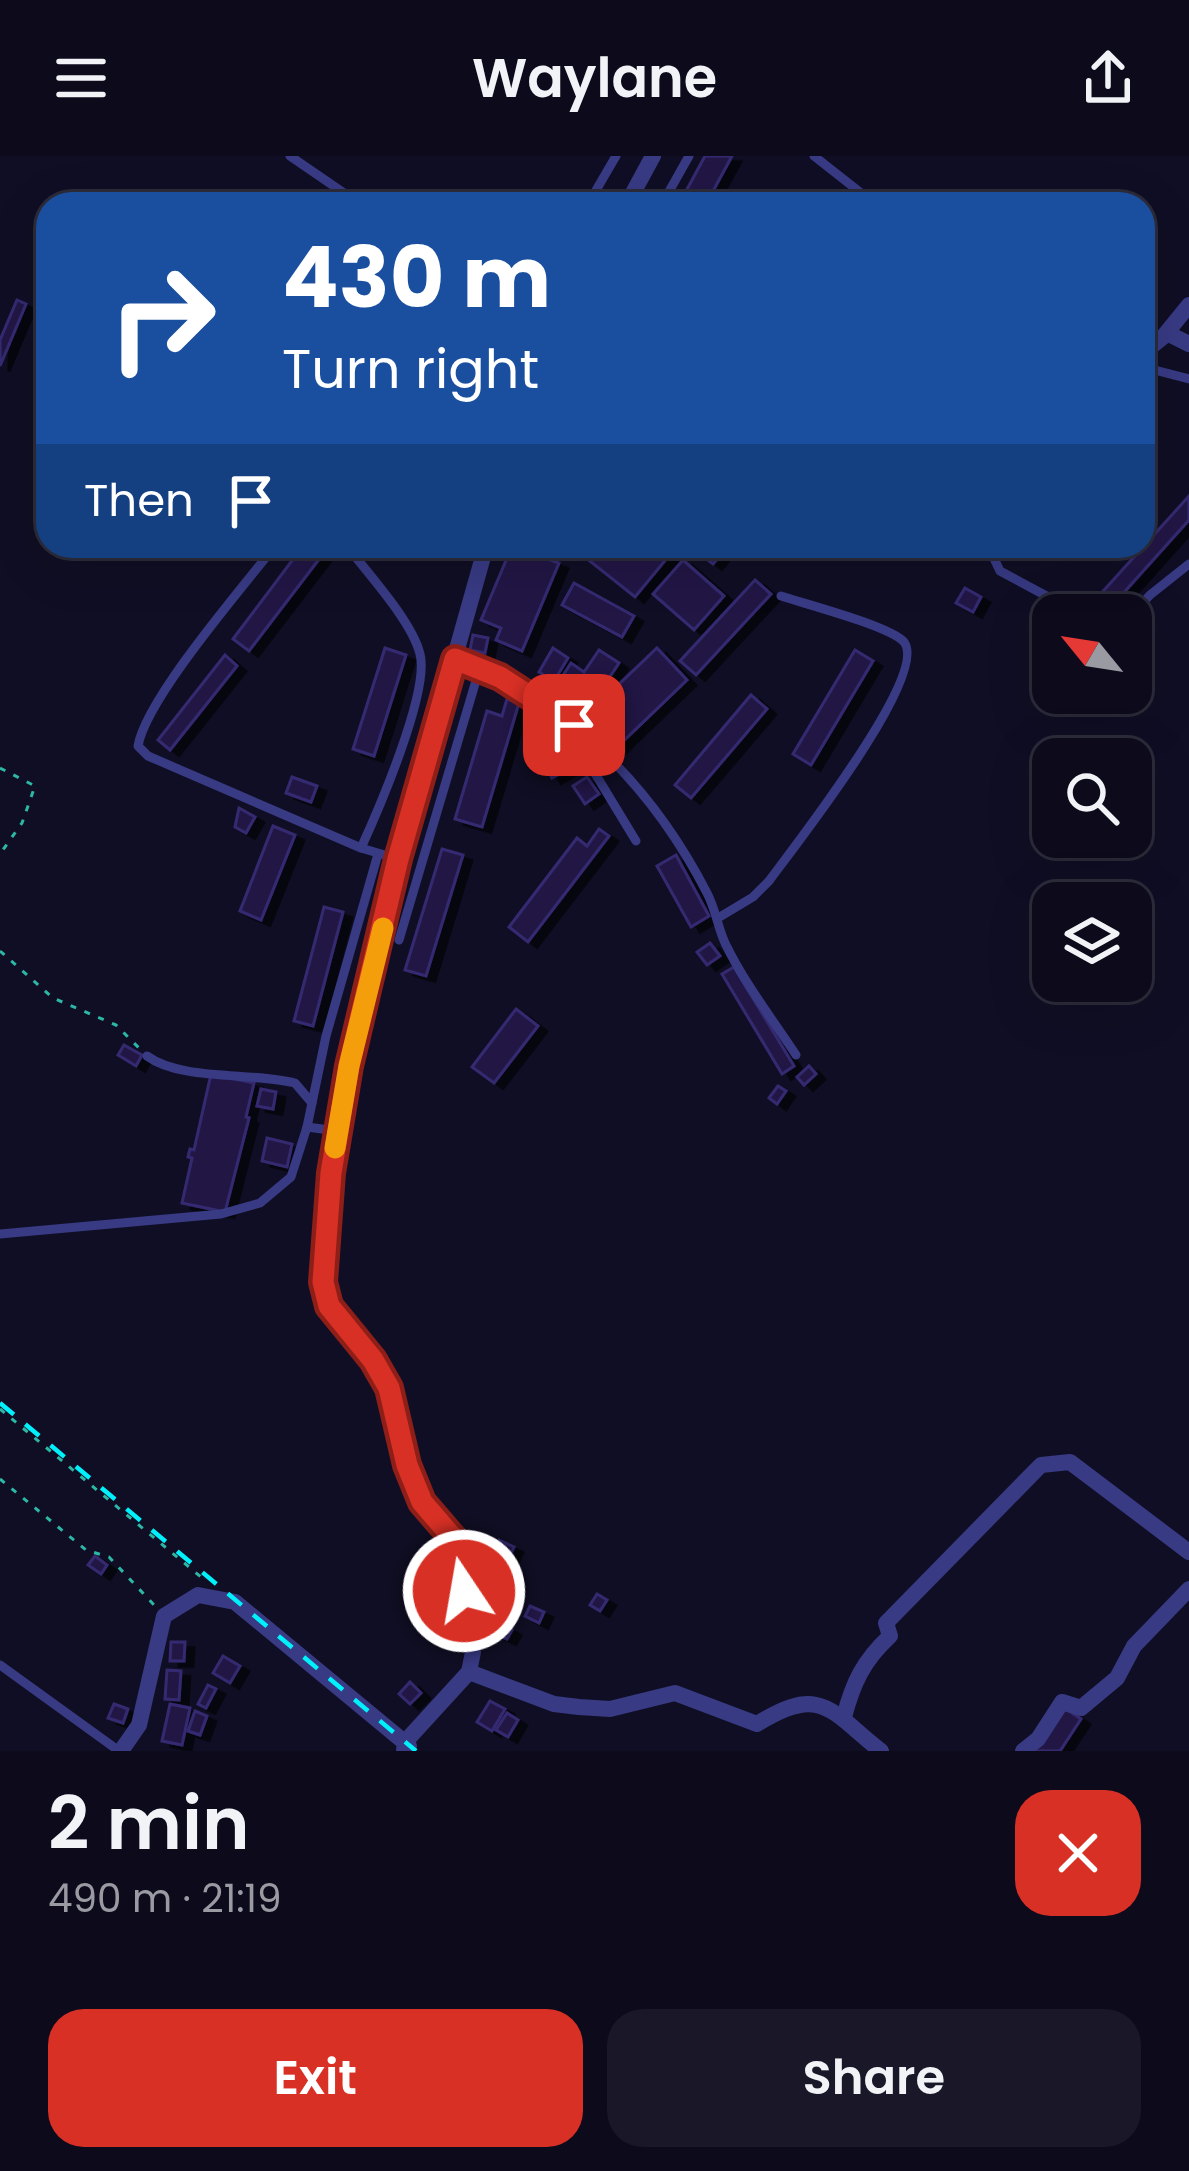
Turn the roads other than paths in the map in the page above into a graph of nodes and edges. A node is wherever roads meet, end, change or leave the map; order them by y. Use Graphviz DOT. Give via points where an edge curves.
graph roads {
  1 [pos="290,156"];
  2 [pos="616,156"];
  3 [pos="653,156"];
  4 [pos="689,156"];
  5 [pos="814,156"];
  6 [pos="342,192"];
  7 [pos="595,192"];
  8 [pos="634,192"];
  9 [pos="669,192"];
  10 [pos="860,192"];
  11 [pos="1189,305"];
  12 [pos="1167,333"];
  13 [pos="1155,343"];
  14 [pos="1189,344"];
  15 [pos="1155,371"];
  16 [pos="1189,380"];
  17 [pos="266,558"];
  18 [pos="356,558"];
  19 [pos="483,558"];
  20 [pos="994,558"];
  21 [pos="1189,564"];
  22 [pos="1043,594"];
  23 [pos="1151,594"];
  24 [pos="781,596"];
  25 [pos="455,659"];
  26 [pos="480,668"];
  27 [pos="574,725"];
  28 [pos="636,841"];
  29 [pos="361,848"];
  30 [pos="378,854"];
  31 [pos="398,859"];
  32 [pos="718,918"];
  33 [pos="399,940"];
  34 [pos="796,1055"];
  35 [pos="147,1056"];
  36 [pos="312,1103"];
  37 [pos="307,1126"];
  38 [pos="338,1131"];
  39 [pos="0,1234"];
  40 [pos="1189,1552"];
  41 [pos="1189,1589"];
  42 [pos="0,1666"];
  43 [pos="470,1672"];
  44 [pos="844,1718"];
  45 [pos="408,1748"];
  46 [pos="120,1751"];
  47 [pos="881,1751"];
  48 [pos="1023,1751"];
  1 -- 6 [label="lane"];
  2 -- 7 [label="lane"];
  3 -- 8 [label="street"];
  4 -- 9 [label="lane"];
  5 -- 10 [label="lane"];
  11 -- 12 [label="street"];
  12 -- 13 [label="street"];
  12 -- 14 [label="street"];
  15 -- 16 [label="lane"];
  17 -- 29 [label="lane" via="182,667 138,746"];
  18 -- 29 [label="lane" via="414,639 422,664 400,750"];
  19 -- 25 [label="street"];
  20 -- 22 [label="lane" via="1000,571"];
  21 -- 23 [label="lane"];
  24 -- 32 [label="lane" via="884,630 910,656 889,708 769,881"];
  25 -- 26 [label="lane"];
  25 -- 31 [label="street"];
  26 -- 27 [label="lane"];
  26 -- 33 [label="lane"];
  27 -- 28 [label="lane" via="581,752"];
  27 -- 32 [label="lane" via="666,825"];
  29 -- 30 [label="lane"];
  30 -- 31 [label="lane"];
  30 -- 36 [label="lane"];
  31 -- 38 [label="street"];
  32 -- 34 [label="lane" via="727,947"];
  35 -- 36 [label="lane" via="181,1072 295,1083"];
  36 -- 37 [label="lane"];
  37 -- 38 [label="lane"];
  37 -- 39 [label="lane" via="292,1177 260,1203 221,1214"];
  38 -- 43 [label="street" via="323,1282 329,1306 389,1388 422,1502 465,1552"];
  40 -- 44 [label="street" via="1070,1462 1041,1465 886,1622 890,1636 854,1678"];
  41 -- 48 [label="street" via="1134,1646 1117,1678 1081,1708 1062,1702"];
  42 -- 46 [label="lane"];
  43 -- 44 [label="street" via="566,1706 610,1709 670,1692 757,1724 792,1705 826,1706"];
  43 -- 45 [label="street"];
  44 -- 47 [label="street"];
  45 -- 46 [label="street" via="229,1601 198,1595 164,1616 139,1724"];
}
